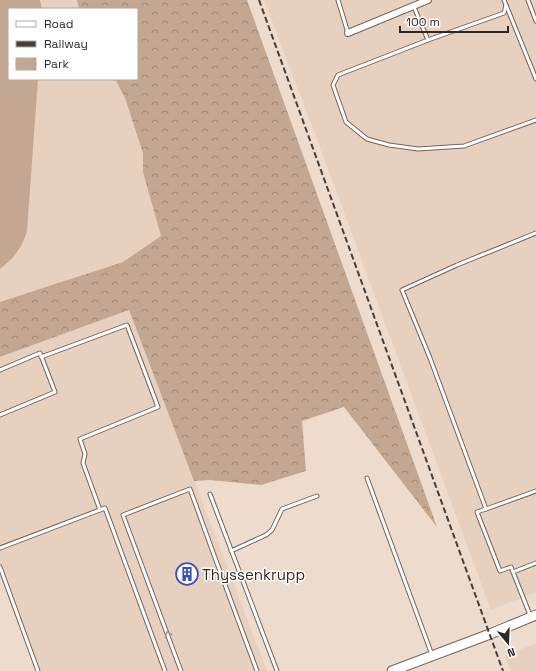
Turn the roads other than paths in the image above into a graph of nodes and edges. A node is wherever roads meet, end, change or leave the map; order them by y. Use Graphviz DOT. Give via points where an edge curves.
graph roads {
  1 [pos="338,0"];
  2 [pos="428,0"];
  3 [pos="504,0"];
  4 [pos="528,0"];
  5 [pos="506,5"];
  6 [pos="414,6"];
  7 [pos="536,21"];
  8 [pos="348,33"];
  9 [pos="428,40"];
  10 [pos="536,78"];
  11 [pos="536,120"];
  12 [pos="536,233"];
  13 [pos="41,357"];
  14 [pos="0,370"];
  15 [pos="0,415"];
  16 [pos="367,478"];
  17 [pos="536,491"];
  18 [pos="210,494"];
  19 [pos="317,496"];
  20 [pos="486,509"];
  21 [pos="100,510"];
  22 [pos="0,548"];
  23 [pos="231,551"];
  24 [pos="536,563"];
  25 [pos="0,567"];
  26 [pos="513,572"];
  27 [pos="533,616"];
  28 [pos="432,655"];
  29 [pos="38,671"];
  30 [pos="165,671"];
  31 [pos="181,671"];
  32 [pos="257,671"];
  33 [pos="277,671"];
  34 [pos="392,671"];
  1 -- 8 [label="lane"];
  2 -- 6 [label="street"];
  3 -- 5 [label="lane"];
  4 -- 7 [label="lane"];
  5 -- 9 [label="lane" via="504,12"];
  5 -- 10 [label="lane"];
  6 -- 8 [label="street"];
  6 -- 9 [label="lane"];
  9 -- 11 [label="lane" via="338,75 332,85 346,122 367,139 389,146 418,149 464,146"];
  12 -- 20 [label="lane" via="402,290"];
  13 -- 14 [label="lane" via="40,353"];
  13 -- 15 [label="lane" via="55,392"];
  13 -- 21 [label="lane" via="127,325 158,407 80,439 85,454 83,463"];
  16 -- 28 [label="lane"];
  17 -- 20 [label="lane"];
  18 -- 23 [label="lane"];
  19 -- 23 [label="lane" via="282,509 272,530 266,535"];
  20 -- 26 [label="lane" via="477,512 500,571 511,567"];
  21 -- 22 [label="lane"];
  21 -- 30 [label="lane" via="105,508"];
  23 -- 33 [label="lane"];
  24 -- 26 [label="lane"];
  25 -- 29 [label="lane"];
  26 -- 27 [label="lane"];
  27 -- 28 [label="main road"];
  28 -- 34 [label="main road"];
  31 -- 32 [label="lane, one-way" via="123,515 190,490"];
}
